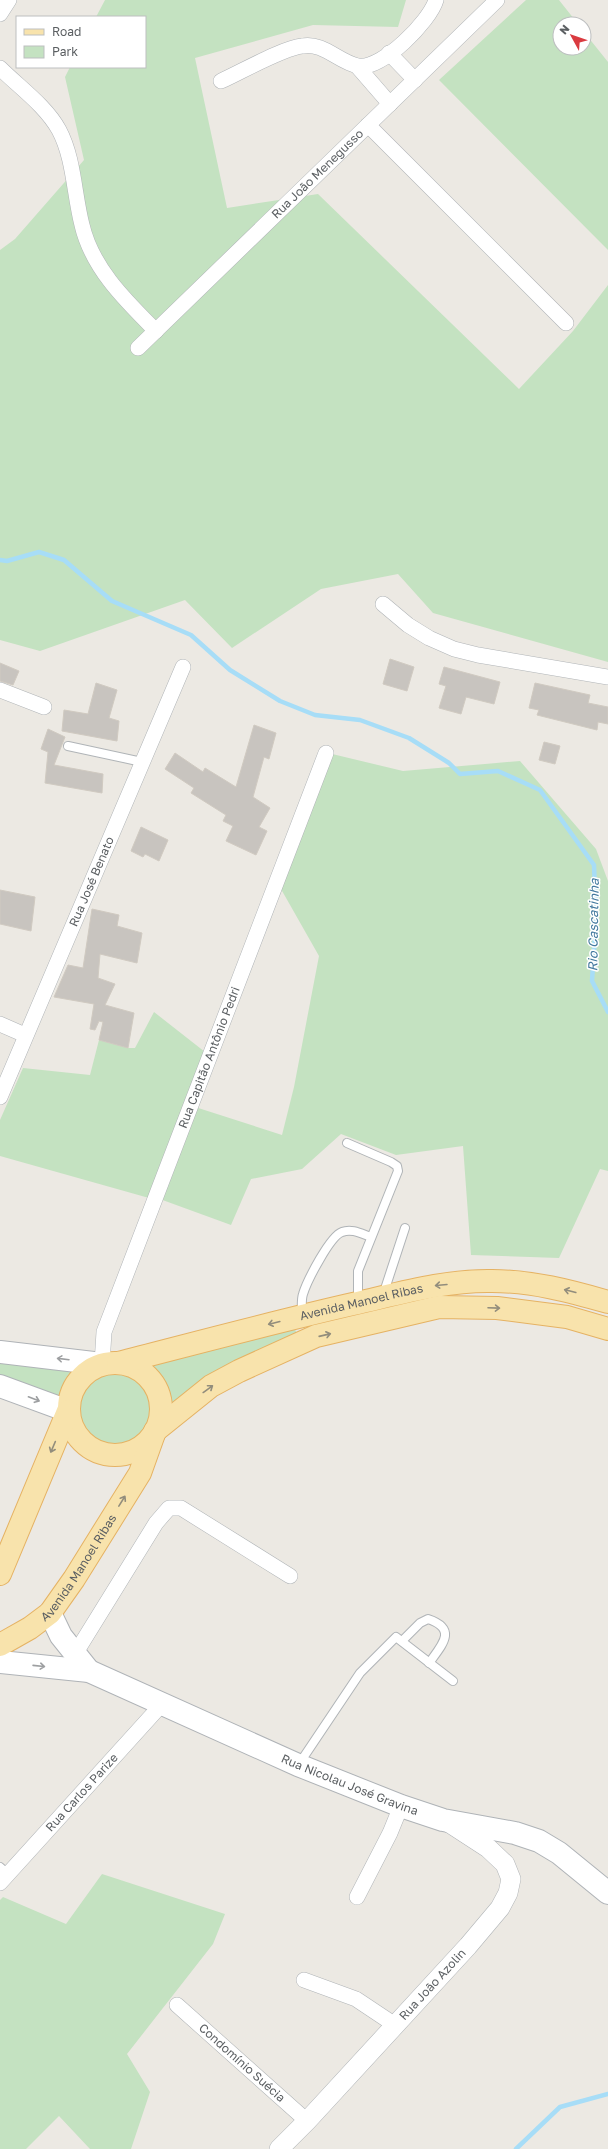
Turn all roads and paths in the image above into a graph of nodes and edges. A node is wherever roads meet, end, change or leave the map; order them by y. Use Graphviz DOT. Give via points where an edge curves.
graph roads {
  1 [pos="8,0"];
  2 [pos="436,0"];
  3 [pos="497,0"];
  4 [pos="0,14"];
  5 [pos="389,53"];
  6 [pos="357,66"];
  7 [pos="0,68"];
  8 [pos="415,80"];
  9 [pos="221,81"];
  10 [pos="390,104"];
  11 [pos="368,125"];
  12 [pos="566,322"];
  13 [pos="156,331"];
  14 [pos="138,348"];
  15 [pos="383,604"];
  16 [pos="183,666"];
  17 [pos="608,676"];
  18 [pos="0,690"];
  19 [pos="44,707"];
  20 [pos="68,746"];
  21 [pos="326,753"];
  22 [pos="142,762"];
  23 [pos="0,1024"];
  24 [pos="25,1035"];
  25 [pos="0,1097"];
  26 [pos="347,1143"];
  27 [pos="405,1228"];
  28 [pos="372,1237"];
  29 [pos="382,1297"];
  30 [pos="608,1302"];
  31 [pos="358,1303"];
  32 [pos="302,1316"];
  33 [pos="608,1329"];
  34 [pos="0,1352"];
  35 [pos="110,1363"];
  36 [pos="0,1386"];
  37 [pos="190,1403"];
  38 [pos="68,1411"];
  39 [pos="155,1431"];
  40 [pos="140,1473"];
  41 [pos="0,1574"];
  42 [pos="290,1576"];
  43 [pos="50,1613"];
  44 [pos="402,1641"];
  45 [pos="0,1645"];
  46 [pos="75,1654"];
  47 [pos="0,1662"];
  48 [pos="430,1663"];
  49 [pos="89,1671"];
  50 [pos="453,1681"];
  51 [pos="163,1703"];
  52 [pos="298,1765"];
  53 [pos="401,1806"];
  54 [pos="443,1820"];
  55 [pos="3,1875"];
  56 [pos="608,1894"];
  57 [pos="357,1897"];
  58 [pos="304,1980"];
  59 [pos="177,2006"];
  60 [pos="395,2025"];
  61 [pos="308,2121"];
  62 [pos="279,2149"];
  1 -- 4 [label="street"];
  2 -- 5 [label="street" via="427,19"];
  3 -- 8 [label="street, Rua João Menegusso"];
  5 -- 6 [label="street" via="372,64"];
  5 -- 8 [label="street"];
  6 -- 9 [label="street" via="318,46 300,46"];
  6 -- 10 [label="street"];
  7 -- 13 [label="street" via="45,111 59,130 82,226 92,253 125,299"];
  8 -- 10 [label="street, Rua João Menegusso"];
  10 -- 11 [label="street, Rua João Menegusso"];
  11 -- 12 [label="street"];
  11 -- 13 [label="street, Rua João Menegusso"];
  13 -- 14 [label="street, Rua João Menegusso"];
  15 -- 17 [label="street" via="408,625 454,649"];
  16 -- 22 [label="street, Rua José Benato"];
  18 -- 19 [label="street"];
  20 -- 22 [label="lane"];
  21 -- 35 [label="street, Rua Capitão Antônio Pedri" via="104,1332"];
  22 -- 24 [label="street, Rua José Benato"];
  23 -- 24 [label="street"];
  24 -- 25 [label="street, Rua José Benato"];
  26 -- 28 [label="lane" via="397,1166 398,1171"];
  27 -- 29 [label="lane"];
  28 -- 31 [label="lane" via="358,1270"];
  28 -- 32 [label="lane" via="351,1230 341,1232 332,1240 306,1286"];
  30 -- 29 [label="main road, Avenida Manoel Ribas, one-way" via="538,1284 492,1281 433,1286"];
  29 -- 31 [label="main road, Avenida Manoel Ribas"];
  31 -- 32 [label="main road, Avenida Manoel Ribas"];
  32 -- 35 [label="main road, Avenida Manoel Ribas, one-way"];
  37 -- 33 [label="main road, Avenida Manoel Ribas, one-way" via="212,1386 239,1371 316,1336 439,1307 497,1308 567,1317"];
  35 -- 34 [label="main road, one-way"];
  35 -- 38 [label="main road" via="88,1371 77,1382 70,1396"];
  35 -- 39 [label="main road" via="133,1366 146,1374 156,1386 161,1401 160,1417"];
  36 -- 38 [label="main road, one-way"];
  37 -- 39 [label="main road, Avenida Manoel Ribas"];
  37 -- 40 [label="main road, Avenida Manoel Ribas"];
  38 -- 39 [label="main road" via="71,1426 79,1439 90,1449 104,1455 133,1452 146,1443"];
  38 -- 41 [label="main road, one-way"];
  39 -- 40 [label="main road, Avenida Manoel Ribas"];
  43 -- 40 [label="main road, Avenida Manoel Ribas, one-way"];
  42 -- 46 [label="street" via="181,1508 169,1508 156,1523"];
  43 -- 45 [label="main road, Avenida Manoel Ribas"];
  43 -- 46 [label="main road, Rua Nicolau José Gravina" via="61,1636"];
  44 -- 48 [label="lane"];
  44 -- 48 [label="lane" via="420,1623 428,1619 437,1622 446,1632 446,1640"];
  44 -- 52 [label="lane" via="396,1637 360,1673"];
  46 -- 49 [label="main road, Rua Nicolau José Gravina"];
  47 -- 49 [label="main road, Rua Nicolau José Gravina, one-way"];
  48 -- 50 [label="lane"];
  49 -- 51 [label="main road, Rua Nicolau José Gravina"];
  51 -- 52 [label="main road, Rua Nicolau José Gravina"];
  51 -- 55 [label="street, Rua Carlos Parize"];
  52 -- 53 [label="main road, Rua Nicolau José Gravina"];
  53 -- 54 [label="main road, Rua Nicolau José Gravina"];
  53 -- 57 [label="street"];
  54 -- 56 [label="main road, Rua Nicolau José Gravina" via="515,1833 539,1841 559,1853"];
  54 -- 60 [label="street, Rua João Azolin" via="488,1848 506,1864 510,1879 508,1893 500,1908 468,1946"];
  58 -- 60 [label="street" via="356,1999"];
  59 -- 61 [label="street, Condomínio Suécia"];
  60 -- 61 [label="street, Rua João Azolin"];
  61 -- 62 [label="street, Rua João Azolin"];
}
